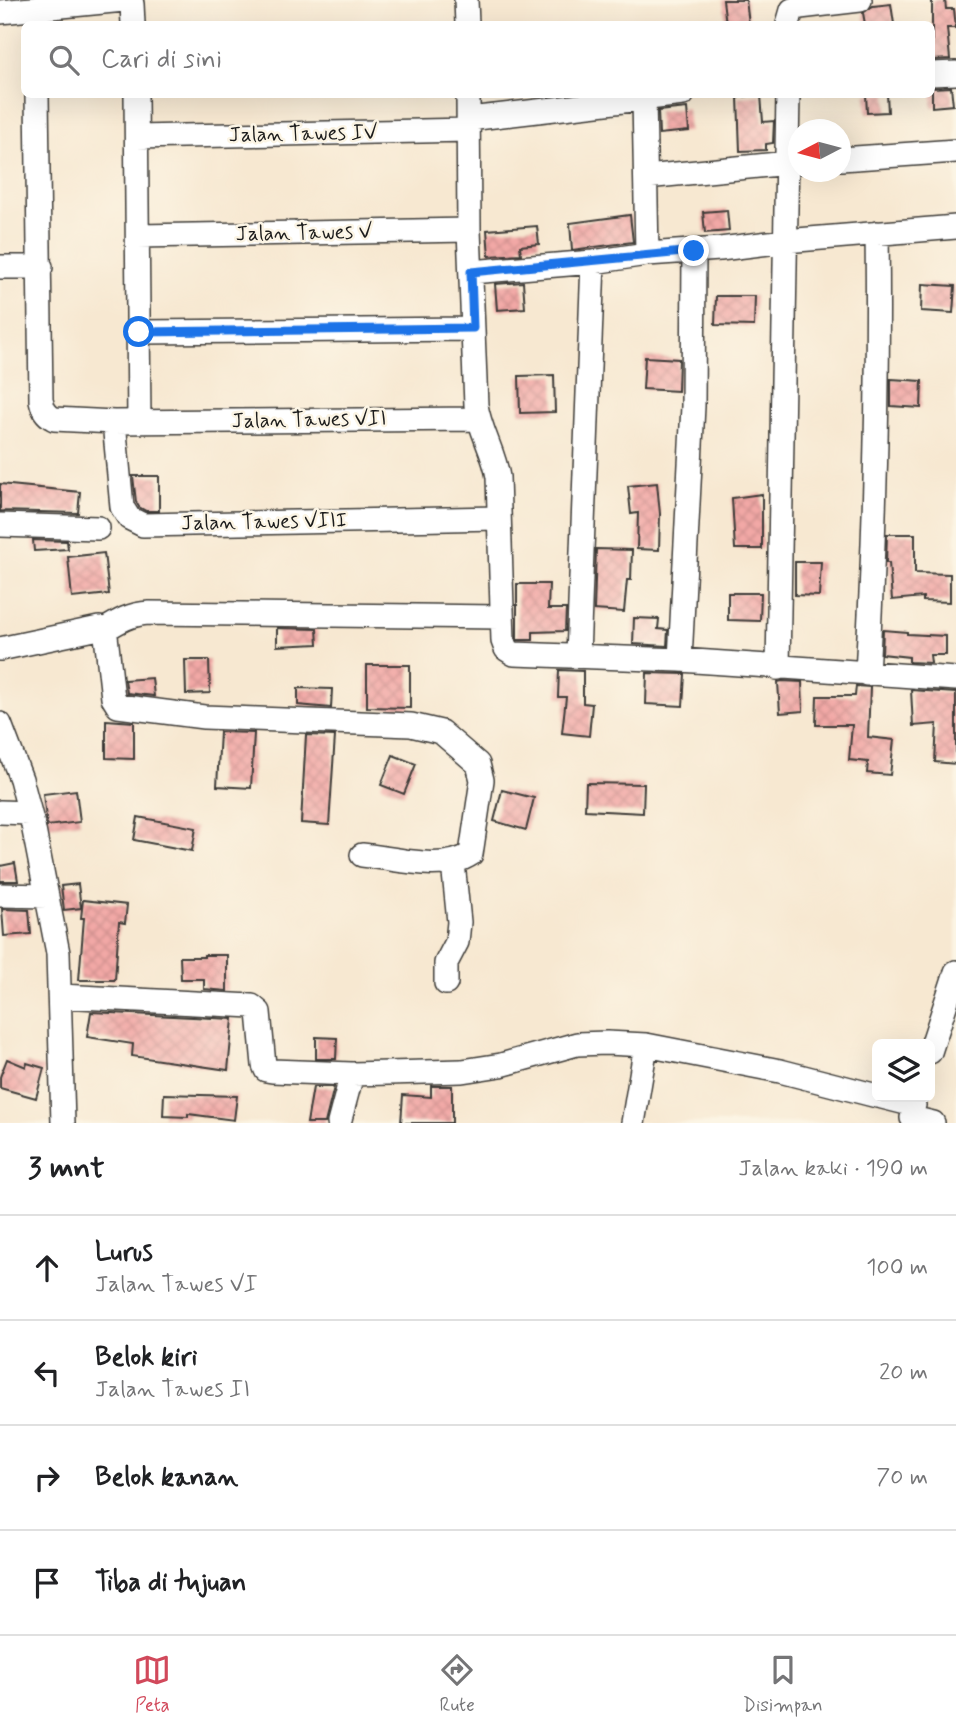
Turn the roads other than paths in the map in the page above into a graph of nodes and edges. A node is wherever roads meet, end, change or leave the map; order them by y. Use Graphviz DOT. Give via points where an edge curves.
graph roads {
  1 [pos="466,0"];
  2 [pos="860,0"];
  3 [pos="98,1"];
  4 [pos="0,12"];
  5 [pos="36,16"];
  6 [pos="133,21"];
  7 [pos="467,21"];
  8 [pos="789,21"];
  9 [pos="956,73"];
  10 [pos="935,75"];
  11 [pos="37,98"];
  12 [pos="136,98"];
  13 [pos="468,98"];
  14 [pos="645,98"];
  15 [pos="788,98"];
  16 [pos="789,119"];
  17 [pos="468,125"];
  18 [pos="137,137"];
  19 [pos="956,151"];
  20 [pos="851,158"];
  21 [pos="788,163"];
  22 [pos="646,177"];
  23 [pos="790,182"];
  24 [pos="956,227"];
  25 [pos="469,230"];
  26 [pos="877,233"];
  27 [pos="138,236"];
  28 [pos="785,241"];
  29 [pos="694,251"];
  30 [pos="646,254"];
  31 [pos="593,262"];
  32 [pos="0,267"];
  33 [pos="41,267"];
  34 [pos="471,272"];
  35 [pos="473,328"];
  36 [pos="139,332"];
  37 [pos="478,419"];
  38 [pos="114,422"];
  39 [pos="139,422"];
  40 [pos="498,518"];
  41 [pos="0,525"];
  42 [pos="98,528"];
  43 [pos="500,617"];
  44 [pos="103,631"];
  45 [pos="0,649"];
  46 [pos="579,656"];
  47 [pos="680,660"];
  48 [pos="778,667"];
  49 [pos="867,674"];
  50 [pos="956,679"];
  51 [pos="0,724"];
  52 [pos="0,812"];
  53 [pos="30,813"];
  54 [pos="362,855"];
  55 [pos="453,863"];
  56 [pos="0,895"];
  57 [pos="47,896"];
  58 [pos="956,972"];
  59 [pos="446,983"];
  60 [pos="61,996"];
  61 [pos="949,1018"];
  62 [pos="935,1043"];
  63 [pos="646,1045"];
  64 [pos="352,1074"];
  65 [pos="872,1094"];
  66 [pos="893,1102"];
  67 [pos="917,1113"];
  68 [pos="63,1123"];
  69 [pos="339,1123"];
  70 [pos="632,1123"];
  1 -- 7 [label="street"];
  2 -- 8 [label="street" via="800,7 792,10"];
  3 -- 5 [label="street"];
  3 -- 6 [label="street" via="129,1"];
  4 -- 5 [label="street"];
  9 -- 10 [label="street"];
  11 -- 33 [label="street, Jalan Tawes VII"];
  12 -- 18 [label="street"];
  13 -- 17 [label="street"];
  14 -- 17 [label="street, Jalan Tawes IV"];
  14 -- 22 [label="street"];
  15 -- 16 [label="street"];
  17 -- 18 [label="street, Jalan Tawes IV"];
  17 -- 25 [label="street"];
  18 -- 27 [label="street"];
  19 -- 20 [label="street"];
  21 -- 22 [label="street"];
  22 -- 30 [label="street"];
  23 -- 28 [label="street"];
  24 -- 26 [label="street"];
  25 -- 27 [label="street, Jalan Tawes V"];
  25 -- 34 [label="street"];
  26 -- 28 [label="street"];
  26 -- 49 [label="street"];
  27 -- 36 [label="street"];
  28 -- 29 [label="street"];
  28 -- 48 [label="street"];
  29 -- 30 [label="street"];
  29 -- 47 [label="street" via="693,406"];
  30 -- 31 [label="street"];
  31 -- 34 [label="street"];
  31 -- 46 [label="street"];
  32 -- 33 [label="street"];
  33 -- 38 [label="street, Jalan Tawes VII" via="44,410 54,419"];
  34 -- 35 [label="street"];
  35 -- 36 [label="street"];
  35 -- 37 [label="street"];
  36 -- 39 [label="street"];
  37 -- 39 [label="street, Jalan Tawes VII"];
  37 -- 40 [label="street" via="496,467"];
  38 -- 39 [label="street, Jalan Tawes VII"];
  38 -- 40 [label="street, Jalan Tawes VIII" via="122,507 129,518 143,525"];
  40 -- 43 [label="street"];
  41 -- 42 [label="street"];
  43 -- 44 [label="street" via="149,613 121,619"];
  43 -- 46 [label="street" via="506,649 514,654"];
  44 -- 45 [label="street" via="93,628"];
  44 -- 55 [label="street" via="118,706 204,717 411,725 441,732 478,764 482,780 471,854"];
  46 -- 47 [label="street"];
  47 -- 48 [label="street"];
  48 -- 49 [label="street"];
  49 -- 50 [label="street"];
  51 -- 53 [label="street"];
  52 -- 53 [label="street"];
  53 -- 57 [label="street"];
  54 -- 55 [label="street"];
  55 -- 59 [label="street" via="459,922 457,942 446,963"];
  56 -- 57 [label="street"];
  57 -- 60 [label="street"];
  58 -- 61 [label="street"];
  60 -- 64 [label="street" via="252,1006 259,1012 266,1070"];
  60 -- 68 [label="street"];
  61 -- 62 [label="street"];
  63 -- 64 [label="street" via="591,1042 480,1069"];
  63 -- 65 [label="street"];
  63 -- 70 [label="street"];
  64 -- 69 [label="street"];
  66 -- 67 [label="street"];
}
